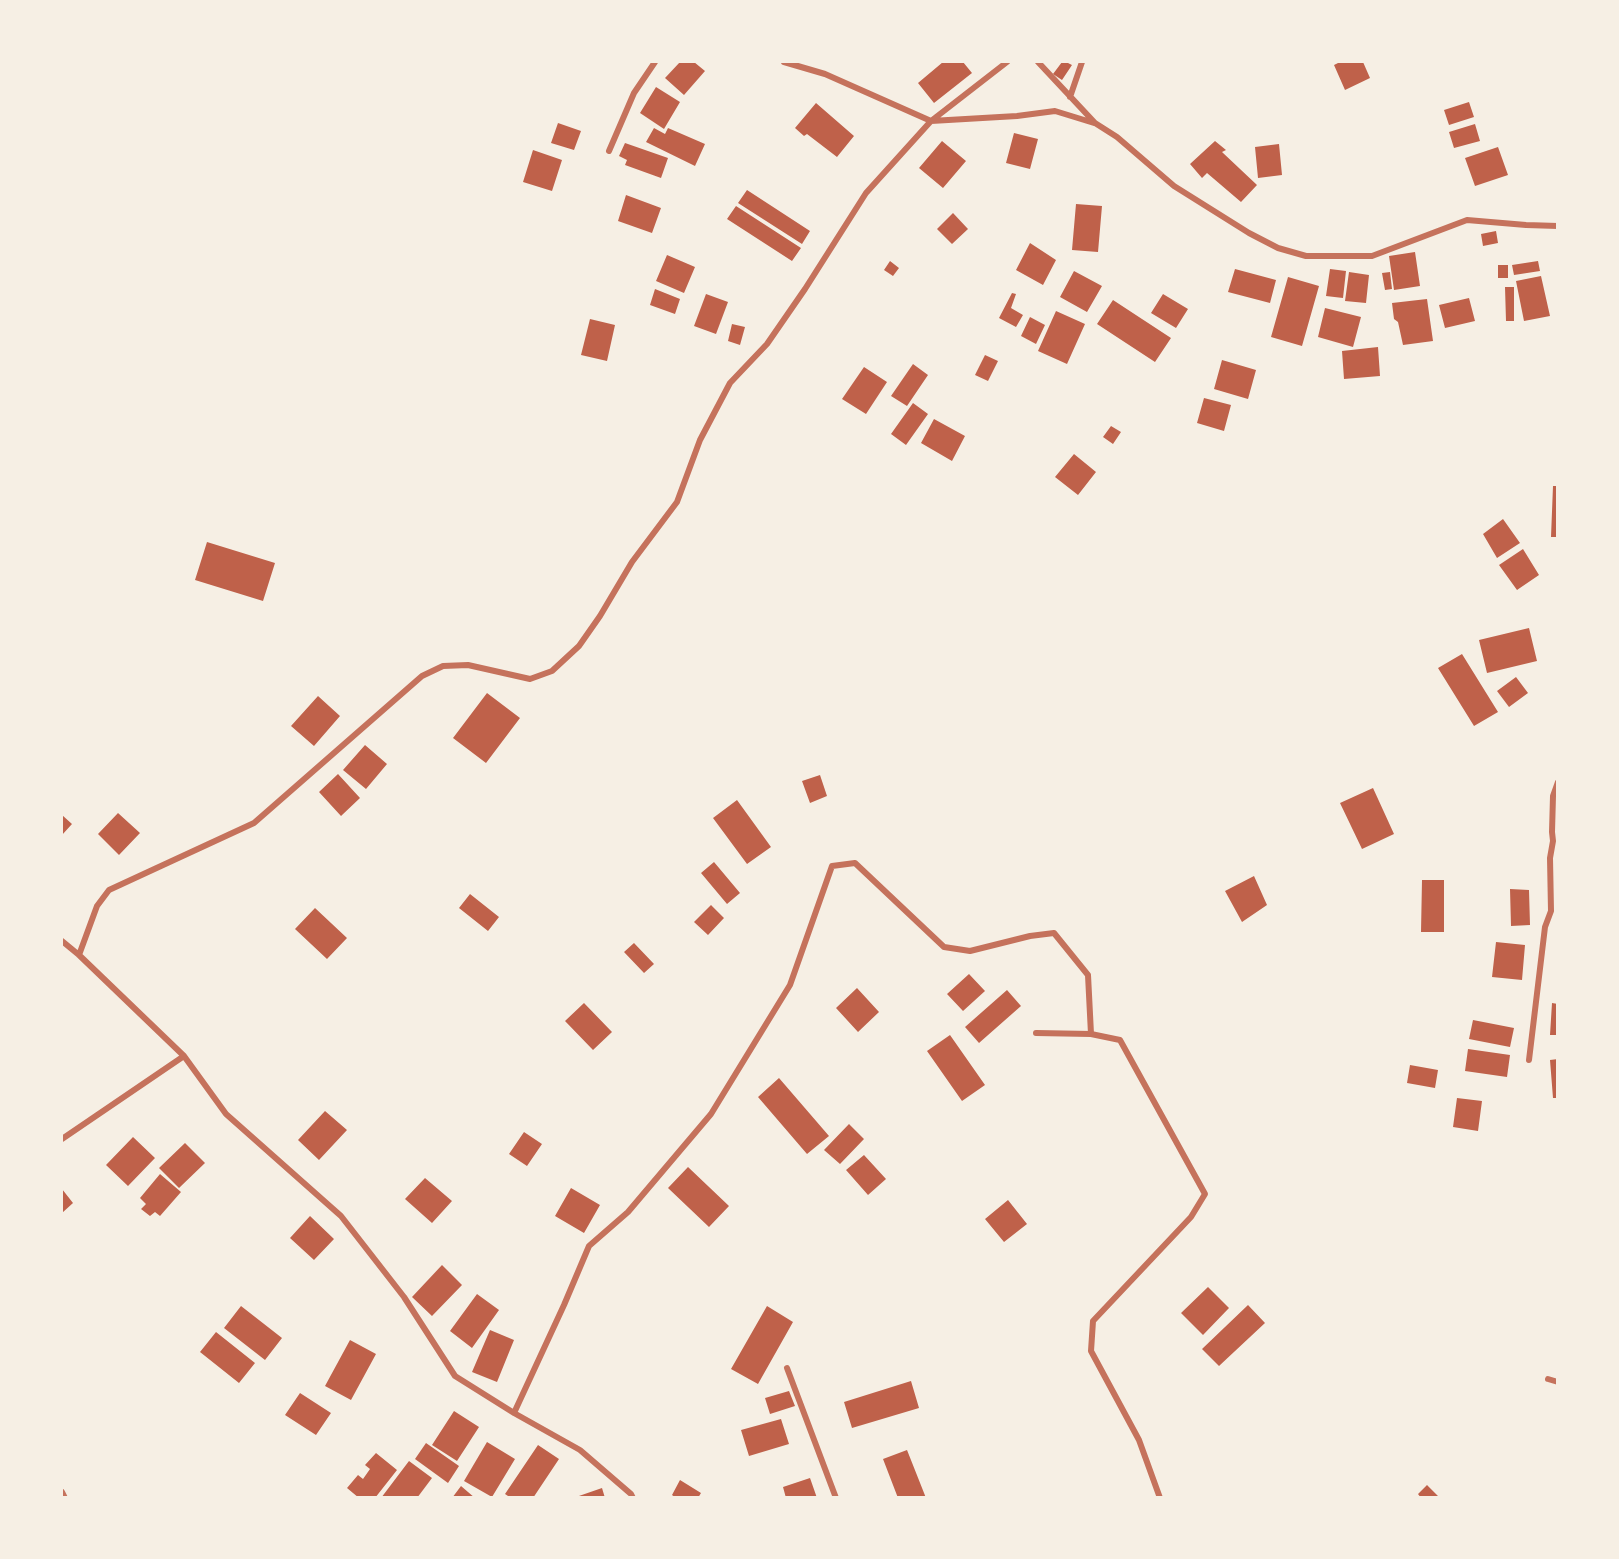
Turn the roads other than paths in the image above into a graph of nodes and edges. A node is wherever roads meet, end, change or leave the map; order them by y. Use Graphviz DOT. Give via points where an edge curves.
graph roads {
  1 [pos="656,62"];
  2 [pos="784,62"];
  3 [pos="1007,62"];
  4 [pos="1038,62"];
  5 [pos="1083,62"];
  6 [pos="1070,97"];
  7 [pos="931,121"];
  8 [pos="1095,123"];
  9 [pos="609,152"];
  10 [pos="1557,226"];
  11 [pos="1557,782"];
  12 [pos="1554,886"];
  13 [pos="62,941"];
  14 [pos="79,955"];
  15 [pos="1036,1033"];
  16 [pos="1091,1034"];
  17 [pos="184,1056"];
  18 [pos="1529,1060"];
  19 [pos="62,1139"];
  20 [pos="787,1368"];
  21 [pos="1548,1379"];
  22 [pos="1557,1382"];
  23 [pos="514,1413"];
  24 [pos="62,1492"];
  25 [pos="65,1497"];
  26 [pos="633,1497"];
  27 [pos="836,1497"];
  28 [pos="1160,1497"];
  1 -- 9 [label="street" via="634,93"];
  2 -- 7 [label="street" via="825,74"];
  3 -- 7 [label="street"];
  4 -- 6 [label="street"];
  5 -- 6 [label="street"];
  6 -- 8 [label="street"];
  7 -- 8 [label="street" via="1055,111"];
  7 -- 14 [label="street" via="866,193 767,344 730,383 700,440 676,502 579,646 552,671 530,679 468,664 443,666 422,676 254,823 109,890 97,906"];
  8 -- 10 [label="street" via="1174,186 1249,233 1278,248 1306,256 1372,256 1467,220"];
  11 -- 12 [label="street" via="1550,858"];
  12 -- 18 [label="street" via="1545,927"];
  13 -- 14 [label="street"];
  14 -- 17 [label="street"];
  15 -- 16 [label="street"];
  16 -- 23 [label="street" via="1088,975 1053,933 970,951 944,947 855,863 832,866 790,985 711,1114 628,1212 589,1246"];
  16 -- 28 [label="street" via="1119,1040 1205,1194 1191,1217 1093,1321 1091,1352 1138,1440"];
  17 -- 19 [label="street"];
  17 -- 23 [label="street" via="226,1114 341,1216 404,1296 455,1376"];
  20 -- 27 [label="street"];
  21 -- 22 [label="street"];
  23 -- 26 [label="street" via="580,1450"];
  24 -- 25 [label="street"];
}
